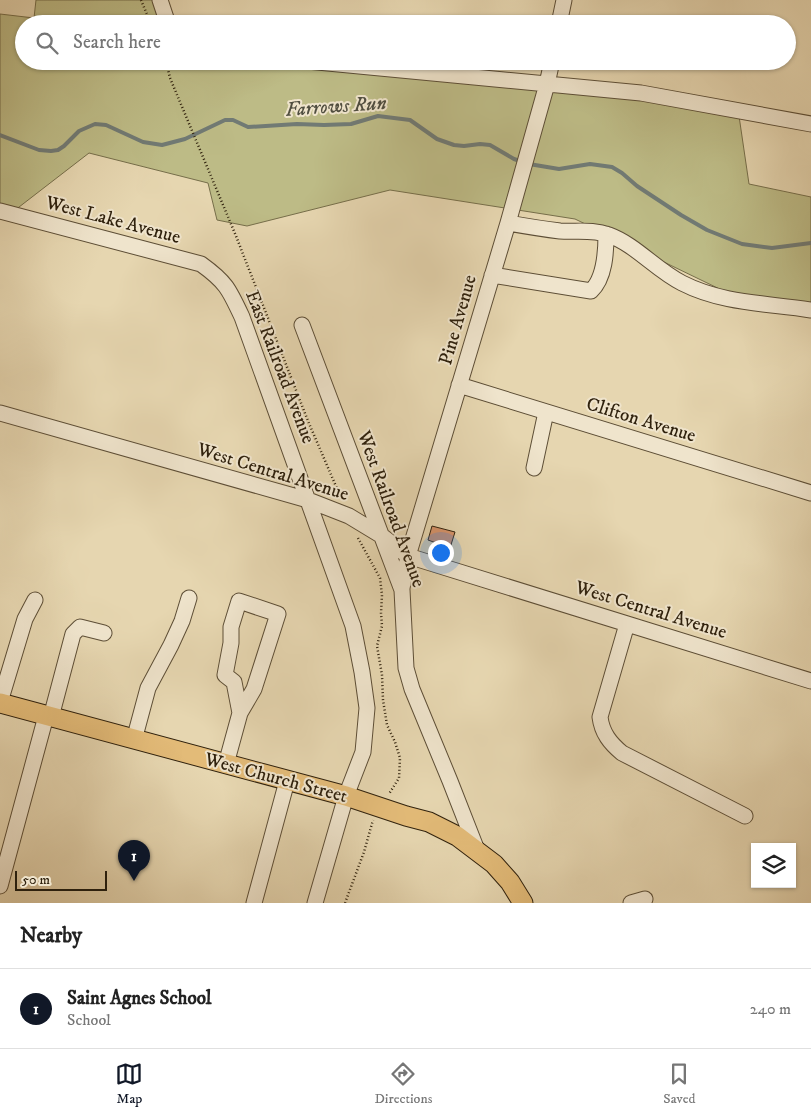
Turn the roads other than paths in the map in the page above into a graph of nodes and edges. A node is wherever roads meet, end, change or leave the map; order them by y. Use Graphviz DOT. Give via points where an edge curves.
graph roads {
  1 [pos="160,0"];
  2 [pos="564,0"];
  3 [pos="165,15"];
  4 [pos="562,15"];
  5 [pos="400,70"];
  6 [pos="550,70"];
  7 [pos="547,84"];
  8 [pos="811,124"];
  9 [pos="0,211"];
  10 [pos="508,223"];
  11 [pos="606,234"];
  12 [pos="214,274"];
  13 [pos="492,275"];
  14 [pos="811,310"];
  15 [pos="302,325"];
  16 [pos="459,385"];
  17 [pos="546,412"];
  18 [pos="0,413"];
  19 [pos="534,468"];
  20 [pos="811,493"];
  21 [pos="308,500"];
  22 [pos="382,536"];
  23 [pos="408,556"];
  24 [pos="402,590"];
  25 [pos="188,598"];
  26 [pos="35,600"];
  27 [pos="627,624"];
  28 [pos="104,633"];
  29 [pos="811,681"];
  30 [pos="0,703"];
  31 [pos="240,713"];
  32 [pos="48,716"];
  33 [pos="134,740"];
  34 [pos="226,764"];
  35 [pos="287,781"];
  36 [pos="346,796"];
  37 [pos="745,816"];
  38 [pos="476,850"];
  39 [pos="0,886"];
  40 [pos="254,903"];
  41 [pos="315,903"];
  42 [pos="524,903"];
  1 -- 3 [label="street"];
  2 -- 4 [label="street"];
  5 -- 7 [label="street"];
  6 -- 7 [label="street, Pine Avenue"];
  7 -- 8 [label="street" via="641,93"];
  7 -- 10 [label="street, Pine Avenue"];
  9 -- 12 [label="street, West Lake Avenue" via="201,264"];
  10 -- 11 [label="street"];
  10 -- 13 [label="street, Pine Avenue"];
  11 -- 13 [label="street" via="603,263 596,287 591,291"];
  11 -- 14 [label="street" via="695,289 742,303"];
  12 -- 21 [label="street, East Railroad Avenue" via="231,292 242,317"];
  13 -- 16 [label="street, Pine Avenue"];
  15 -- 22 [label="street, West Railroad Avenue"];
  16 -- 17 [label="street, Clifton Avenue"];
  16 -- 23 [label="street, Pine Avenue"];
  17 -- 19 [label="street"];
  17 -- 20 [label="street, Clifton Avenue"];
  18 -- 21 [label="street, West Central Avenue"];
  21 -- 22 [label="street, West Central Avenue" via="349,516"];
  21 -- 36 [label="street, East Railroad Avenue" via="353,626 362,672 366,708 363,752"];
  22 -- 23 [label="street, West Central Avenue"];
  22 -- 24 [label="street, West Railroad Avenue"];
  23 -- 24 [label="street, Pine Avenue"];
  23 -- 27 [label="street, West Central Avenue"];
  24 -- 38 [label="street, West Railroad Avenue" via="406,668"];
  25 -- 33 [label="street" via="182,621 148,688"];
  26 -- 30 [label="street" via="25,618"];
  27 -- 29 [label="street, West Central Avenue"];
  27 -- 37 [label="street" via="600,717 610,743 622,753"];
  28 -- 32 [label="street" via="80,627 74,634"];
  30 -- 32 [label="main road, West Church Street"];
  31 -- 31 [label="street" via="254,689 278,614 239,601 231,627 225,675 234,682"];
  31 -- 34 [label="street"];
  32 -- 33 [label="main road, West Church Street"];
  32 -- 39 [label="street"];
  33 -- 34 [label="main road, West Church Street"];
  34 -- 35 [label="main road, West Church Street"];
  35 -- 36 [label="main road, West Church Street"];
  35 -- 40 [label="street"];
  36 -- 38 [label="main road, West Church Street" via="429,822"];
  36 -- 41 [label="street, East Railroad Avenue"];
  38 -- 42 [label="main road, West Church Street" via="494,864"];
}
